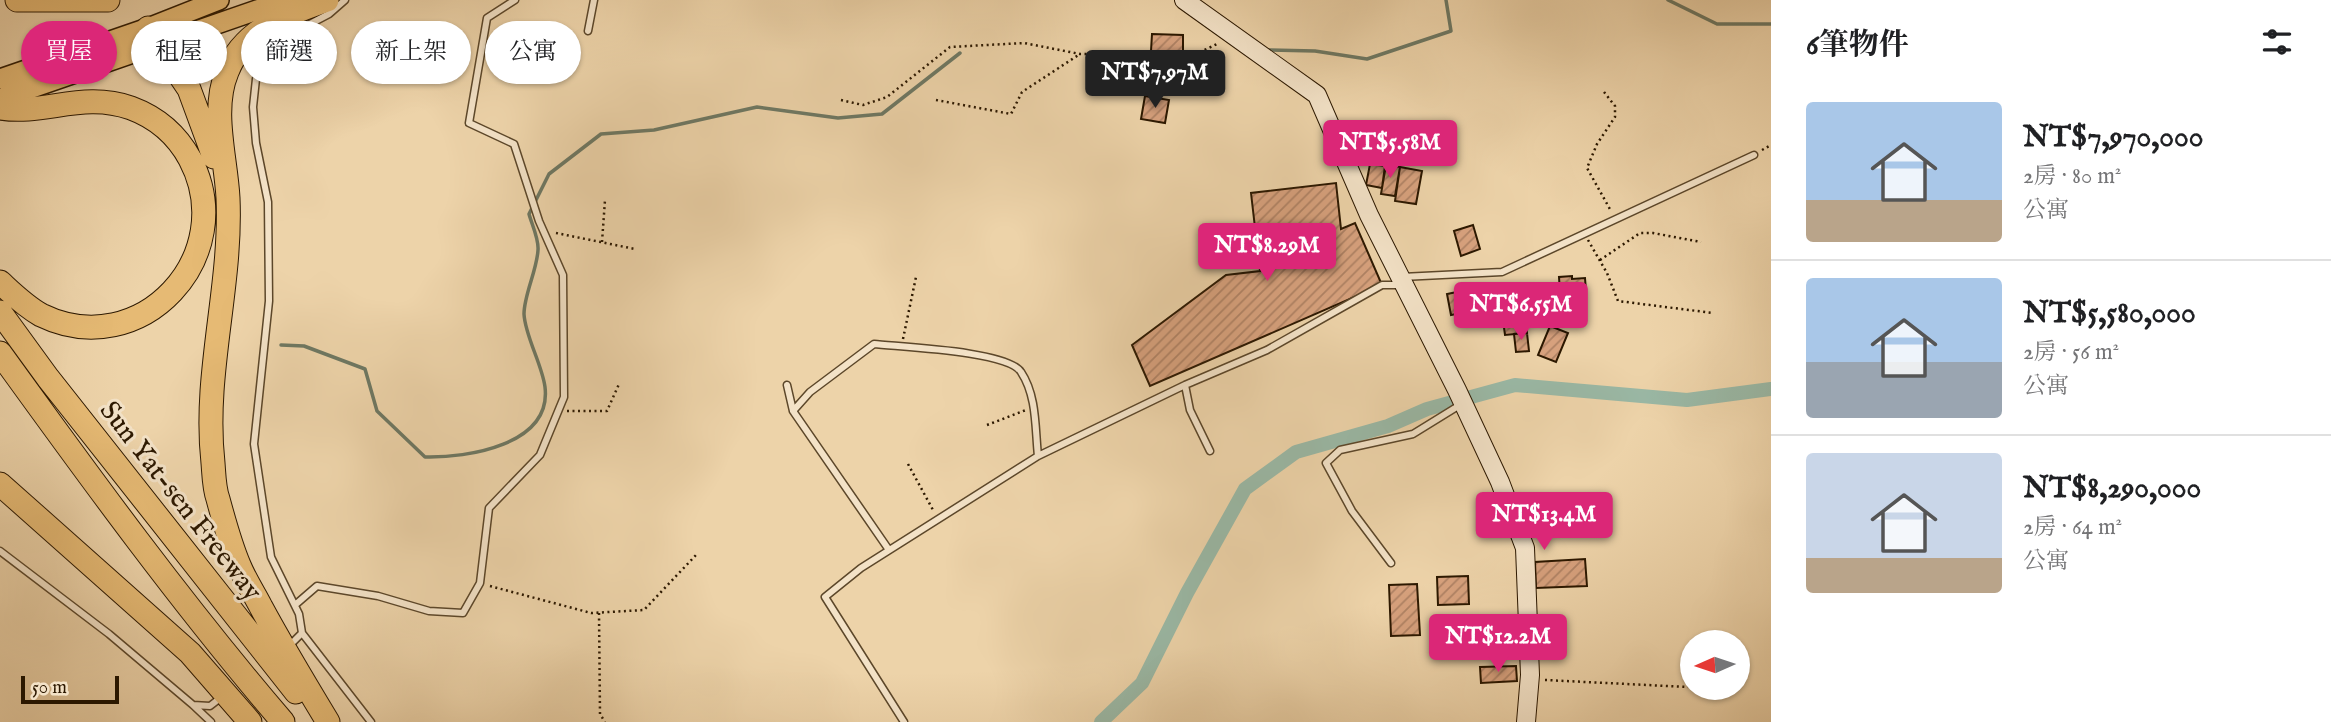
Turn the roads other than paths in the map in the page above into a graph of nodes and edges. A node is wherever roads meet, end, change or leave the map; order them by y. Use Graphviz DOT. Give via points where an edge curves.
graph roads {
  1 [pos="17,0"];
  2 [pos="108,0"];
  3 [pos="219,0"];
  4 [pos="286,0"];
  5 [pos="327,0"];
  6 [pos="345,0"];
  7 [pos="515,0"];
  8 [pos="594,0"];
  9 [pos="1184,0"];
  10 [pos="182,21"];
  11 [pos="211,21"];
  12 [pos="589,31"];
  13 [pos="131,43"];
  14 [pos="131,46"];
  15 [pos="0,79"];
  16 [pos="186,84"];
  17 [pos="0,99"];
  18 [pos="0,108"];
  19 [pos="1754,155"];
  20 [pos="228,200"];
  21 [pos="1401,281"];
  22 [pos="0,282"];
  23 [pos="0,312"];
  24 [pos="0,353"];
  25 [pos="787,385"];
  26 [pos="1185,385"];
  27 [pos="1460,399"];
  28 [pos="793,411"];
  29 [pos="1210,451"];
  30 [pos="1038,456"];
  31 [pos="0,484"];
  32 [pos="889,550"];
  33 [pos="0,551"];
  34 [pos="1391,563"];
  35 [pos="295,605"];
  36 [pos="302,633"];
  37 [pos="293,642"];
  38 [pos="219,699"];
  39 [pos="193,705"];
  40 [pos="211,722"];
  41 [pos="250,722"];
  42 [pos="283,722"];
  43 [pos="320,722"];
  44 [pos="328,722"];
  45 [pos="371,722"];
  46 [pos="904,722"];
  47 [pos="1526,722"];
  1 -- 2 [label="highway"];
  3 -- 10 [label="main road"];
  4 -- 11 [label="main road"];
  5 -- 20 [label="highway" via="258,31 240,49 227,72 220,99"];
  6 -- 35 [label="lane" via="329,15 291,34 269,55 256,79 253,107 268,202 269,289 254,444 271,556"];
  7 -- 35 [label="lane" via="487,18 469,123 514,144 563,275 564,397 540,455 489,508 480,583 463,613 429,611 317,586"];
  8 -- 12 [label="lane"];
  9 -- 21 [label="street" via="1317,95"];
  13 -- 15 [label="main road"];
  14 -- 17 [label="main road"];
  16 -- 20 [label="highway"];
  18 -- 22 [label="highway" via="15,111 102,102 152,118 182,144 202,188 205,219 195,258 181,281 169,297 138,318 88,326 64,323 42,315"];
  19 -- 21 [label="lane" via="1502,272"];
  20 -- 44 [label="highway" via="222,304 211,380 210,437 217,496 239,566"];
  21 -- 26 [label="lane" via="1382,285 1267,350"];
  21 -- 27 [label="street"];
  23 -- 43 [label="highway, Sun Yat-sen Freeway"];
  24 -- 42 [label="highway, Sun Yat-sen Freeway" via="131,531"];
  25 -- 28 [label="lane"];
  26 -- 29 [label="lane" via="1190,410"];
  26 -- 30 [label="lane"];
  27 -- 34 [label="lane" via="1413,433 1340,450 1326,463 1352,511"];
  27 -- 47 [label="street" via="1525,548 1530,679"];
  28 -- 30 [label="lane" via="874,344 948,349 1020,369 1033,400"];
  28 -- 32 [label="lane"];
  30 -- 32 [label="lane"];
  31 -- 41 [label="highway" via="190,653"];
  32 -- 46 [label="lane" via="825,597"];
  33 -- 39 [label="lane"];
  35 -- 36 [label="lane"];
  36 -- 37 [label="lane"];
  36 -- 45 [label="lane"];
  38 -- 39 [label="lane" via="210,706"];
  39 -- 40 [label="lane"];
}
